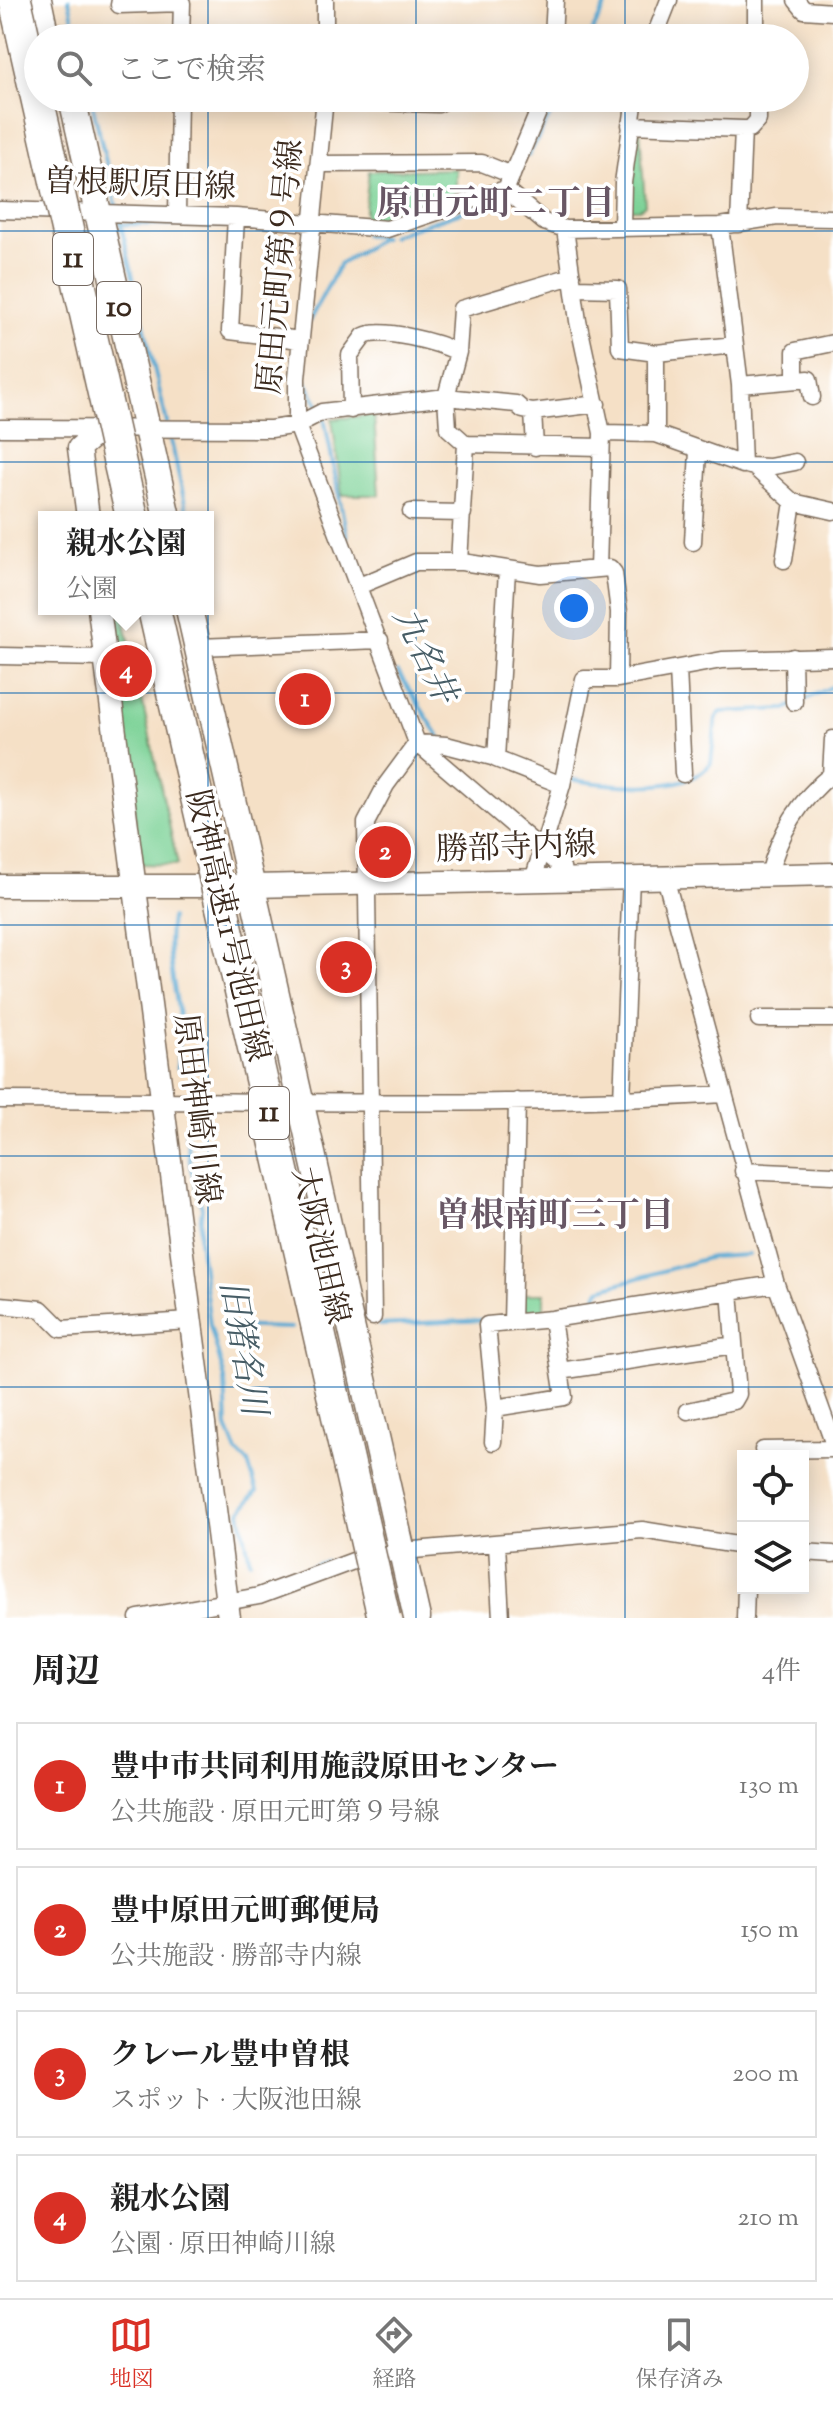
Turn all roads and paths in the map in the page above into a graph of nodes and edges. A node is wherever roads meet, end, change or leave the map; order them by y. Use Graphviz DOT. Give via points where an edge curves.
graph roads {
  1 [pos="0,0"];
  2 [pos="15,0"];
  3 [pos="35,0"];
  4 [pos="50,0"];
  5 [pos="120,0"];
  6 [pos="325,0"];
  7 [pos="555,0"];
  8 [pos="669,0"];
  9 [pos="756,0"];
  10 [pos="796,0"];
  11 [pos="833,12"];
  12 [pos="40,24"];
  13 [pos="55,24"];
  14 [pos="181,24"];
  15 [pos="325,24"];
  16 [pos="554,24"];
  17 [pos="660,24"];
  18 [pos="756,24"];
  19 [pos="24,40"];
  20 [pos="24,105"];
  21 [pos="26,112"];
  22 [pos="40,112"];
  23 [pos="60,112"];
  24 [pos="76,112"];
  25 [pos="179,112"];
  26 [pos="324,112"];
  27 [pos="538,112"];
  28 [pos="632,112"];
  29 [pos="758,112"];
  30 [pos="630,125"];
  31 [pos="743,129"];
  32 [pos="321,164"];
  33 [pos="509,182"];
  34 [pos="0,210"];
  35 [pos="48,210"];
  36 [pos="102,212"];
  37 [pos="177,215"];
  38 [pos="833,218"];
  39 [pos="236,223"];
  40 [pos="739,224"];
  41 [pos="720,226"];
  42 [pos="311,227"];
  43 [pos="622,227"];
  44 [pos="565,229"];
  45 [pos="573,282"];
  46 [pos="300,340"];
  47 [pos="833,343"];
  48 [pos="735,345"];
  49 [pos="458,352"];
  50 [pos="656,353"];
  51 [pos="795,380"];
  52 [pos="740,385"];
  53 [pos="446,397"];
  54 [pos="812,397"];
  55 [pos="597,404"];
  56 [pos="351,410"];
  57 [pos="533,412"];
  58 [pos="297,425"];
  59 [pos="0,428"];
  60 [pos="151,430"];
  61 [pos="99,431"];
  62 [pos="656,434"];
  63 [pos="601,440"];
  64 [pos="466,444"];
  65 [pos="535,447"];
  66 [pos="698,451"];
  67 [pos="795,462"];
  68 [pos="749,466"];
  69 [pos="793,502"];
  70 [pos="87,511"];
  71 [pos="117,511"];
  72 [pos="131,511"];
  73 [pos="151,511"];
  74 [pos="166,511"];
  75 [pos="833,511"];
  76 [pos="411,512"];
  77 [pos="463,513"];
  78 [pos="693,542"];
  79 [pos="784,560"];
  80 [pos="459,562"];
  81 [pos="598,569"];
  82 [pos="507,570"];
  83 [pos="359,586"];
  84 [pos="100,615"];
  85 [pos="140,615"];
  86 [pos="155,615"];
  87 [pos="174,615"];
  88 [pos="190,615"];
  89 [pos="380,640"];
  90 [pos="198,647"];
  91 [pos="0,656"];
  92 [pos="793,657"];
  93 [pos="833,657"];
  94 [pos="105,658"];
  95 [pos="678,669"];
  96 [pos="618,679"];
  97 [pos="794,702"];
  98 [pos="833,739"];
  99 [pos="417,743"];
  100 [pos="496,758"];
  101 [pos="683,774"];
  102 [pos="832,774"];
  103 [pos="562,785"];
  104 [pos="543,853"];
  105 [pos="833,874"];
  106 [pos="769,875"];
  107 [pos="665,877"];
  108 [pos="631,878"];
  109 [pos="564,879"];
  110 [pos="533,880"];
  111 [pos="366,883"];
  112 [pos="0,886"];
  113 [pos="201,886"];
  114 [pos="252,886"];
  115 [pos="134,887"];
  116 [pos="759,1019"];
  117 [pos="833,1019"];
  118 [pos="724,1094"];
  119 [pos="622,1099"];
  120 [pos="0,1100"];
  121 [pos="161,1100"];
  122 [pos="517,1101"];
  123 [pos="367,1102"];
  124 [pos="252,1103"];
  125 [pos="300,1103"];
  126 [pos="743,1171"];
  127 [pos="833,1175"];
  128 [pos="776,1284"];
  129 [pos="730,1291"];
  130 [pos="0,1305"];
  131 [pos="373,1317"];
  132 [pos="513,1319"];
  133 [pos="552,1319"];
  134 [pos="190,1321"];
  135 [pos="734,1345"];
  136 [pos="560,1371"];
  137 [pos="495,1408"];
  138 [pos="688,1411"];
  139 [pos="493,1442"];
  140 [pos="833,1442"];
  141 [pos="833,1449"];
  142 [pos="763,1450"];
  143 [pos="497,1544"];
  144 [pos="737,1545"];
  145 [pos="403,1551"];
  146 [pos="809,1552"];
  147 [pos="833,1554"];
  148 [pos="356,1560"];
  149 [pos="746,1594"];
  150 [pos="228,1609"];
  151 [pos="138,1618"];
  152 [pos="369,1618"];
  153 [pos="384,1618"];
  154 [pos="403,1618"];
  155 [pos="417,1618"];
  156 [pos="501,1618"];
  157 [pos="745,1618"];
  1 -- 20 [label="main road, 10"];
  2 -- 19 [label="highway, 11, bridge"];
  3 -- 12 [label="highway"];
  4 -- 13 [label="main road"];
  5 -- 14 [label="street" via="119,5 182,3"];
  6 -- 15 [label="street"];
  7 -- 16 [label="street"];
  8 -- 17 [label="street"];
  9 -- 18 [label="street"];
  10 -- 11 [label="street" via="804,10"];
  21 -- 35 [label="main road, 10"];
  22 -- 72 [label="highway, 11, bridge"];
  23 -- 73 [label="highway, 11"];
  24 -- 36 [label="main road, 10"];
  25 -- 37 [label="street"];
  26 -- 32 [label="street, 原田元町第９号線"];
  27 -- 33 [label="street"];
  28 -- 30 [label="street"];
  29 -- 31 [label="street" via="758,120"];
  30 -- 31 [label="street"];
  30 -- 43 [label="street"];
  31 -- 40 [label="street"];
  32 -- 33 [label="street" via="482,163"];
  32 -- 42 [label="street, 原田元町第９号線"];
  33 -- 42 [label="street, 曽根駅原田線" via="387,229"];
  33 -- 44 [label="street" via="544,222"];
  34 -- 35 [label="street, 曽根駅原田線"];
  35 -- 36 [label="street, 曽根駅原田線"];
  35 -- 61 [label="main road, 10"];
  36 -- 37 [label="street, 曽根駅原田線"];
  36 -- 60 [label="main road, 10"];
  37 -- 39 [label="street, 曽根駅原田線"];
  38 -- 40 [label="street" via="777,217"];
  39 -- 42 [label="street, 曽根駅原田線"];
  39 -- 46 [label="street" via="230,331"];
  40 -- 41 [label="street"];
  41 -- 43 [label="street"];
  41 -- 48 [label="street"];
  42 -- 46 [label="street, 原田元町第９号線"];
  43 -- 44 [label="street"];
  44 -- 45 [label="street"];
  45 -- 49 [label="street" via="461,309"];
  45 -- 50 [label="street" via="618,289 620,348"];
  45 -- 55 [label="street"];
  46 -- 58 [label="street, 原田元町第９号線"];
  47 -- 51 [label="street" via="795,351"];
  48 -- 50 [label="street"];
  48 -- 52 [label="street"];
  49 -- 53 [label="street"];
  49 -- 56 [label="street" via="390,335 364,336 350,355"];
  50 -- 62 [label="street"];
  51 -- 52 [label="street"];
  51 -- 54 [label="street" via="809,379"];
  52 -- 68 [label="street"];
  53 -- 56 [label="street"];
  53 -- 57 [label="street" via="516,404"];
  53 -- 64 [label="street" via="448,428"];
  55 -- 57 [label="street"];
  55 -- 63 [label="street"];
  56 -- 58 [label="street" via="322,412"];
  57 -- 65 [label="street"];
  58 -- 60 [label="street" via="245,431"];
  58 -- 83 [label="street, 原田元町第９号線"];
  59 -- 61 [label="street"];
  60 -- 61 [label="street"];
  60 -- 74 [label="main road, 10"];
  61 -- 70 [label="street" via="79,448"];
  61 -- 71 [label="main road, 10"];
  62 -- 63 [label="street"];
  62 -- 66 [label="street"];
  63 -- 65 [label="street"];
  63 -- 81 [label="street"];
  64 -- 65 [label="street"];
  64 -- 77 [label="street"];
  66 -- 68 [label="street"];
  66 -- 78 [label="street"];
  67 -- 68 [label="street"];
  68 -- 69 [label="street"];
  69 -- 75 [label="street"];
  69 -- 79 [label="street"];
  76 -- 77 [label="street"];
  77 -- 80 [label="street"];
  80 -- 82 [label="street"];
  80 -- 83 [label="street" via="416,562"];
  81 -- 82 [label="street" via="560,574"];
  81 -- 96 [label="street" via="614,573"];
  82 -- 100 [label="street"];
  83 -- 89 [label="street, 原田元町第９号線"];
  84 -- 94 [label="street, 原田神崎川線"];
  85 -- 113 [label="main road, 大阪池田線"];
  86 -- 153 [label="highway, 阪神高速11号池田線 / 11, bridge"];
  87 -- 154 [label="highway, 阪神高速11号池田線 / 11"];
  88 -- 90 [label="main road, 大阪池田線"];
  89 -- 90 [label="street"];
  89 -- 99 [label="street, 原田元町第９号線"];
  90 -- 114 [label="main road, 大阪池田線"];
  91 -- 94 [label="street"];
  92 -- 93 [label="street"];
  92 -- 95 [label="street" via="722,660"];
  92 -- 97 [label="street"];
  94 -- 115 [label="street, 原田神崎川線"];
  95 -- 96 [label="street"];
  95 -- 101 [label="street"];
  96 -- 103 [label="street" via="584,679"];
  98 -- 102 [label="street"];
  99 -- 100 [label="street"];
  99 -- 104 [label="street, 原田元町第９号線"];
  99 -- 111 [label="street" via="366,823"];
  100 -- 103 [label="street"];
  102 -- 106 [label="street" via="790,819"];
  103 -- 104 [label="street"];
  104 -- 109 [label="street, 原田元町第９号線" via="562,867"];
  104 -- 110 [label="street"];
  105 -- 106 [label="street, 勝部寺内線"];
  106 -- 107 [label="street, 勝部寺内線"];
  107 -- 108 [label="street, 勝部寺内線"];
  107 -- 118 [label="street"];
  108 -- 109 [label="street, 勝部寺内線"];
  108 -- 119 [label="street"];
  109 -- 110 [label="street, 勝部寺内線"];
  110 -- 111 [label="street, 勝部寺内線"];
  111 -- 114 [label="street, 勝部寺内線"];
  111 -- 123 [label="street"];
  112 -- 115 [label="street, 勝部寺内線"];
  113 -- 114 [label="street, 勝部寺内線"];
  113 -- 115 [label="street, 勝部寺内線"];
  113 -- 124 [label="main road, 大阪池田線"];
  114 -- 125 [label="main road, 大阪池田線"];
  115 -- 121 [label="street, 原田神崎川線"];
  116 -- 117 [label="street"];
  118 -- 119 [label="street"];
  118 -- 126 [label="street"];
  119 -- 122 [label="street"];
  120 -- 121 [label="street"];
  121 -- 124 [label="street"];
  121 -- 134 [label="street, 原田神崎川線"];
  122 -- 123 [label="street"];
  122 -- 132 [label="street"];
  123 -- 125 [label="street"];
  123 -- 131 [label="street"];
  124 -- 125 [label="street"];
  124 -- 148 [label="main road, 大阪池田線"];
  125 -- 145 [label="main road, 大阪池田線"];
  126 -- 127 [label="street"];
  126 -- 128 [label="street"];
  128 -- 129 [label="street"];
  128 -- 140 [label="street"];
  129 -- 133 [label="street"];
  129 -- 135 [label="street"];
  130 -- 134 [label="street" via="41,1309 61,1329"];
  132 -- 133 [label="street"];
  132 -- 137 [label="street" via="487,1325"];
  133 -- 136 [label="street"];
  134 -- 150 [label="street, 原田神崎川線"];
  135 -- 136 [label="street"];
  135 -- 138 [label="street" via="734,1401"];
  136 -- 137 [label="street" via="564,1397"];
  137 -- 139 [label="street"];
  141 -- 142 [label="street"];
  143 -- 144 [label="street" via="642,1530"];
  143 -- 145 [label="street"];
  143 -- 156 [label="street"];
  145 -- 148 [label="street"];
  145 -- 155 [label="main road, 大阪池田線"];
  146 -- 147 [label="street"];
  148 -- 150 [label="street"];
  148 -- 152 [label="main road, 大阪池田線"];
  149 -- 157 [label="street"];
  150 -- 151 [label="street"];
}
